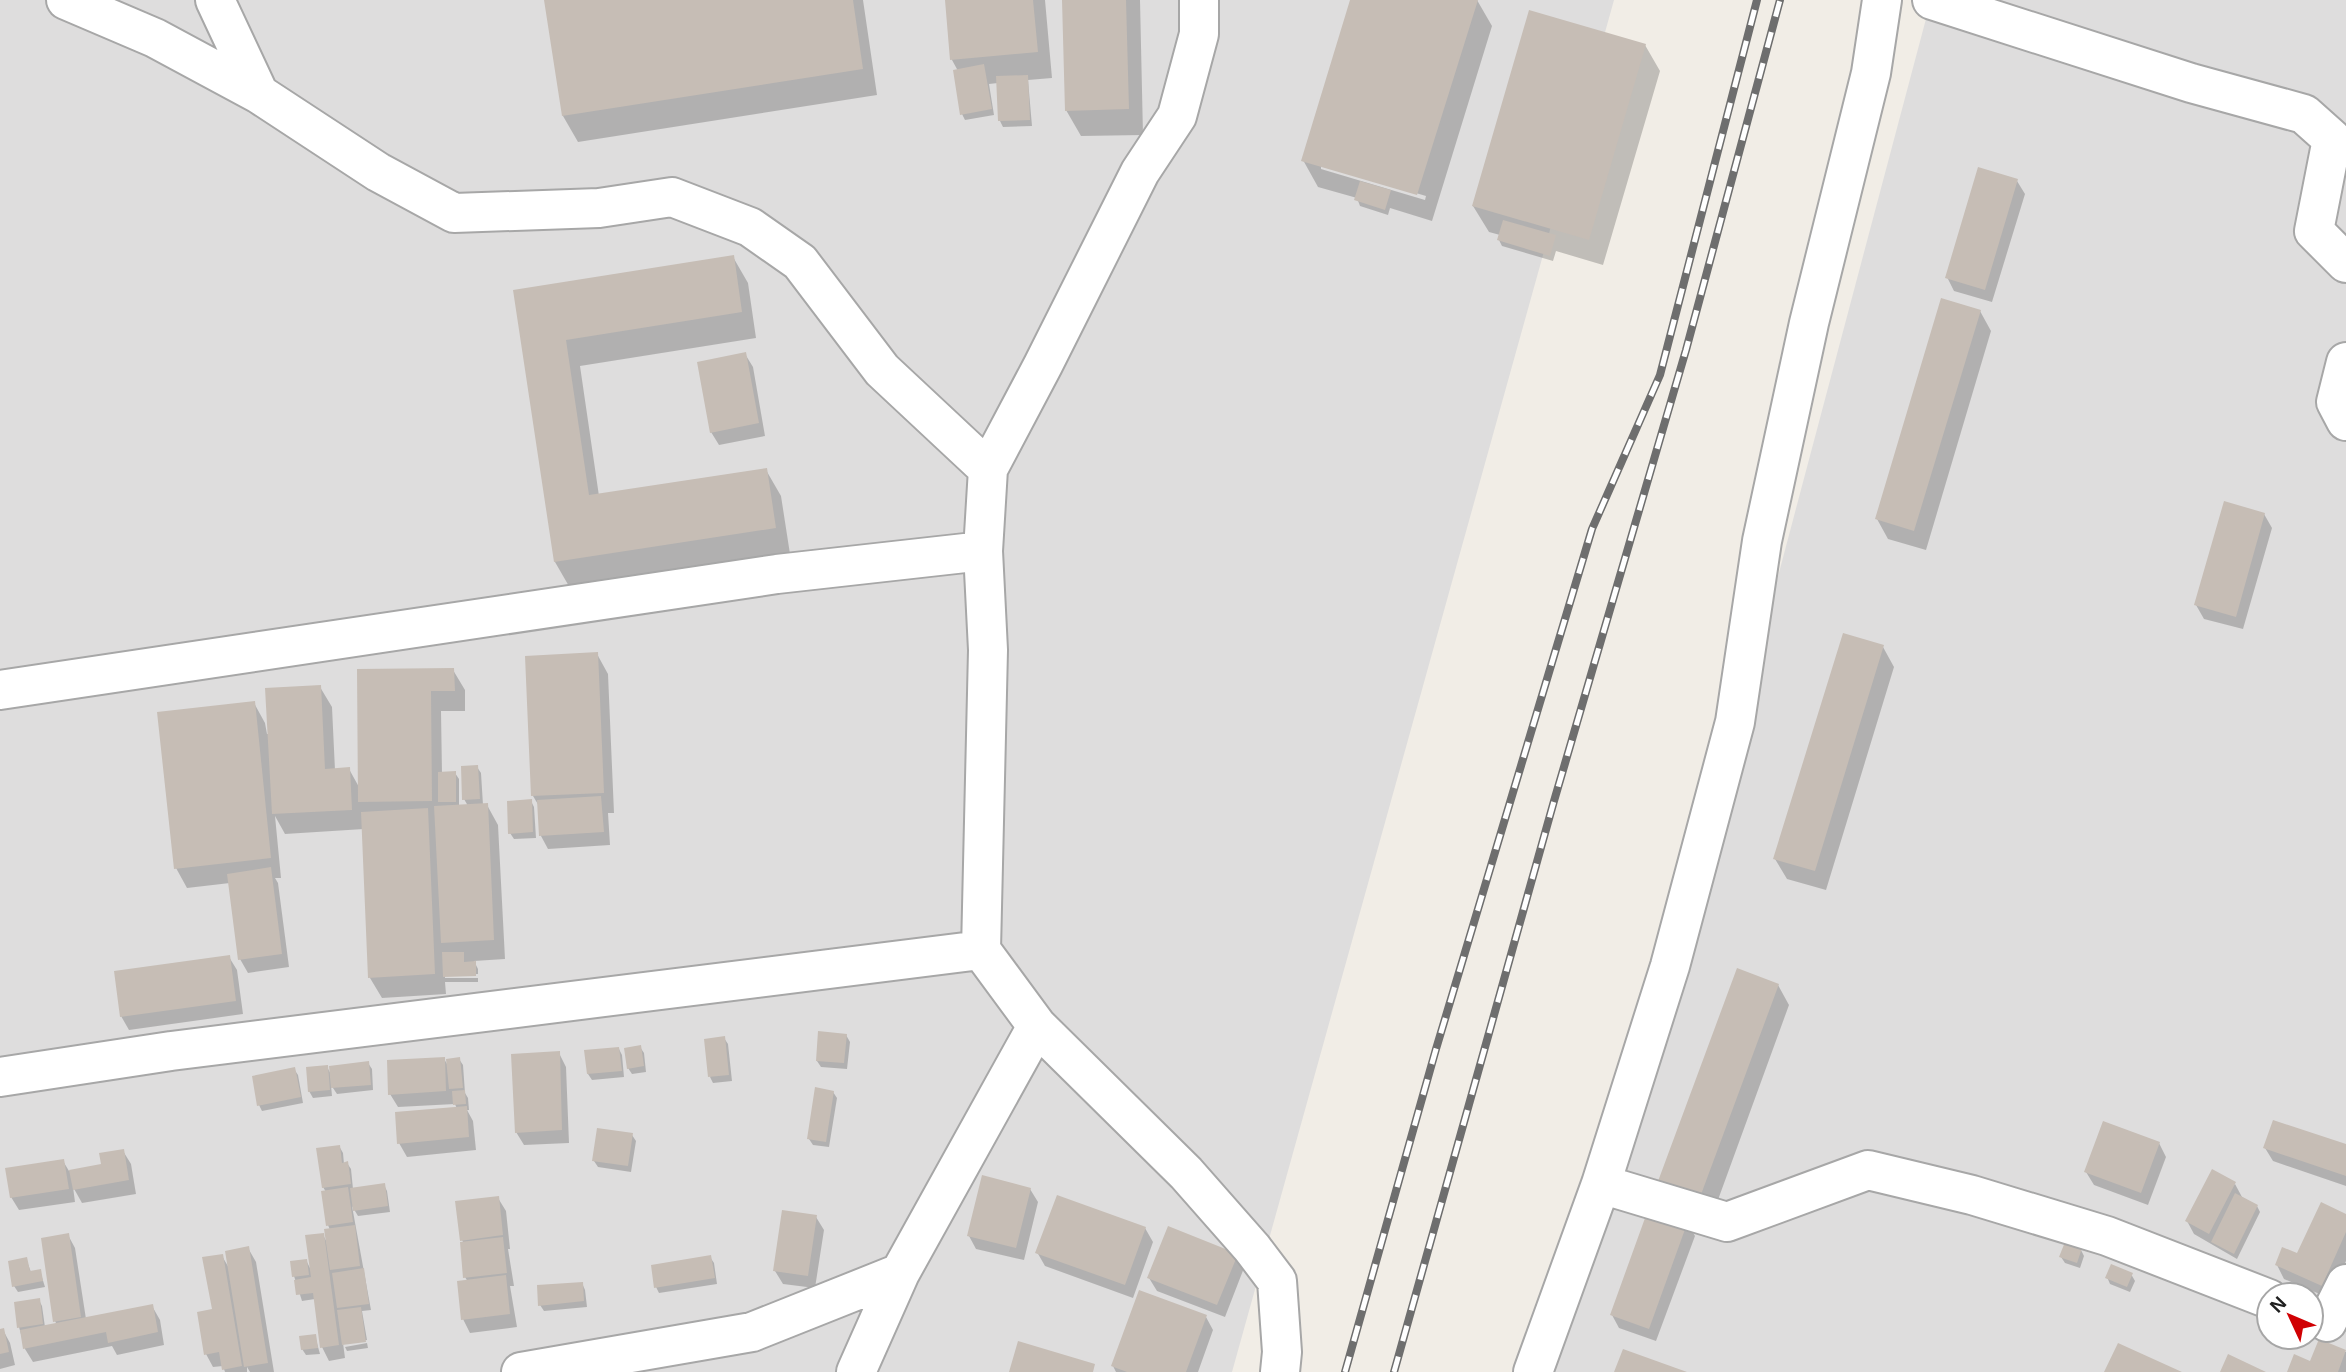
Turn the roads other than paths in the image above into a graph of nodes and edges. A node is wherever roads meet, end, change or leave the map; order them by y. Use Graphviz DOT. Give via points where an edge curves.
graph roads {
  1 [pos="66,0"];
  2 [pos="215,0"];
  3 [pos="1199,0"];
  4 [pos="1882,0"];
  5 [pos="1932,0"];
  6 [pos="259,94"];
  7 [pos="2346,264"];
  8 [pos="2346,362"];
  9 [pos="2346,421"];
  10 [pos="988,469"];
  11 [pos="983,551"];
  12 [pos="0,690"];
  13 [pos="981,950"];
  14 [pos="1037,1026"];
  15 [pos="0,1077"];
  16 [pos="1601,1184"];
  17 [pos="900,1273"];
  18 [pos="2346,1284"];
  19 [pos="2255,1294"];
  20 [pos="2328,1322"];
  21 [pos="521,1372"];
  22 [pos="856,1372"];
  23 [pos="1280,1372"];
  24 [pos="1533,1372"];
  1 -- 6 [label="street" via="155,38"];
  2 -- 6 [label="street"];
  3 -- 10 [label="street" via="1199,34 1177,116 1140,172"];
  4 -- 16 [label="street" via="1871,73 1809,323 1762,541 1735,722 1670,966"];
  5 -- 7 [label="street" via="2304,114 2332,139 2314,231"];
  6 -- 10 [label="street" via="378,172 454,213 599,208 672,197 750,227 800,262 883,370"];
  8 -- 9 [label="street" via="2336,401"];
  10 -- 11 [label="street"];
  11 -- 12 [label="street" via="777,574"];
  11 -- 13 [label="street" via="988,650"];
  13 -- 14 [label="street"];
  13 -- 15 [label="street" via="171,1051"];
  14 -- 17 [label="street"];
  14 -- 23 [label="street" via="1186,1173 1277,1281"];
  16 -- 19 [label="street" via="1727,1222 1868,1170 1972,1195 2107,1236"];
  16 -- 24 [label="street"];
  17 -- 21 [label="street" via="752,1332"];
  17 -- 22 [label="street"];
  18 -- 20 [label="street"];
}
